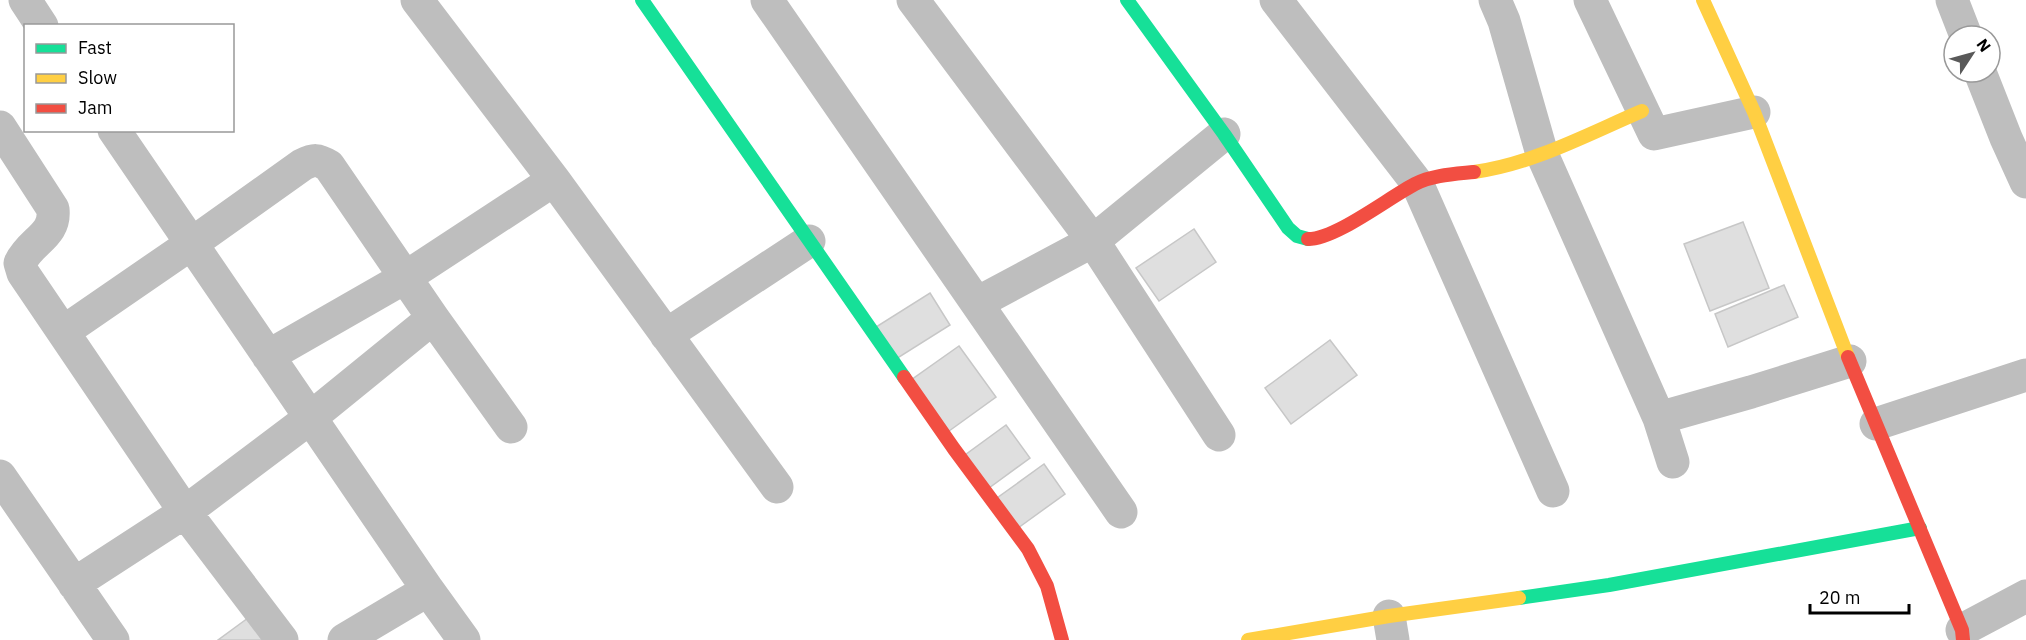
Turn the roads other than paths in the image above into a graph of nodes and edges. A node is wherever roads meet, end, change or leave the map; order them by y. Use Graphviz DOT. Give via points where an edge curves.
graph roads {
  1 [pos="25,0"];
  2 [pos="417,0"];
  3 [pos="642,0"];
  4 [pos="767,0"];
  5 [pos="914,0"];
  6 [pos="1127,0"];
  7 [pos="1276,0"];
  8 [pos="1495,0"];
  9 [pos="1590,0"];
  10 [pos="1703,0"];
  11 [pos="1952,0"];
  12 [pos="41,24"];
  13 [pos="1961,24"];
  14 [pos="1985,84"];
  15 [pos="1642,111"];
  16 [pos="1754,112"];
  17 [pos="0,127"];
  18 [pos="115,132"];
  19 [pos="1224,134"];
  20 [pos="1542,154"];
  21 [pos="554,180"];
  22 [pos="2026,182"];
  23 [pos="1417,183"];
  24 [pos="809,241"];
  25 [pos="1093,241"];
  26 [pos="191,244"];
  27 [pos="406,277"];
  28 [pos="977,303"];
  29 [pos="433,318"];
  30 [pos="63,332"];
  31 [pos="666,335"];
  32 [pos="268,356"];
  33 [pos="1850,361"];
  34 [pos="2026,375"];
  35 [pos="310,418"];
  36 [pos="1659,418"];
  37 [pos="1876,424"];
  38 [pos="511,427"];
  39 [pos="1219,435"];
  40 [pos="1673,462"];
  41 [pos="0,476"];
  42 [pos="777,487"];
  43 [pos="1554,491"];
  44 [pos="185,512"];
  45 [pos="1121,512"];
  46 [pos="1920,528"];
  47 [pos="74,584"];
  48 [pos="428,590"];
  49 [pos="2026,596"];
  50 [pos="1391,628"];
  51 [pos="1963,635"];
  52 [pos="113,640"];
  53 [pos="282,640"];
  54 [pos="345,640"];
  55 [pos="464,640"];
  56 [pos="1062,640"];
  57 [pos="1248,640"];
  1 -- 12 [label="street"];
  2 -- 21 [label="street"];
  3 -- 24 [label="street"];
  4 -- 28 [label="street"];
  5 -- 25 [label="street"];
  6 -- 19 [label="street"];
  7 -- 23 [label="street"];
  8 -- 20 [label="street"];
  9 -- 15 [label="street"];
  10 -- 16 [label="street"];
  11 -- 13 [label="street"];
  14 -- 22 [label="street"];
  15 -- 16 [label="street" via="1654,134"];
  15 -- 20 [label="street"];
  16 -- 33 [label="street"];
  17 -- 30 [label="street" via="53,209 54,221 48,231 20,263"];
  18 -- 26 [label="street"];
  19 -- 23 [label="street" via="1288,228 1299,238 1314,240 1328,236"];
  19 -- 25 [label="street"];
  20 -- 23 [label="street" via="1494,169"];
  20 -- 36 [label="street"];
  21 -- 27 [label="street"];
  21 -- 31 [label="street"];
  23 -- 43 [label="street"];
  24 -- 31 [label="street"];
  24 -- 56 [label="street" via="1028,549 1047,586"];
  25 -- 28 [label="street"];
  25 -- 39 [label="street"];
  26 -- 27 [label="street" via="302,165 313,159 321,160"];
  26 -- 30 [label="street"];
  26 -- 32 [label="street"];
  27 -- 29 [label="street"];
  27 -- 32 [label="street"];
  28 -- 45 [label="street"];
  29 -- 35 [label="street"];
  29 -- 38 [label="street"];
  30 -- 44 [label="street"];
  31 -- 42 [label="street"];
  32 -- 35 [label="street"];
  33 -- 36 [label="street"];
  33 -- 37 [label="street"];
  34 -- 37 [label="street"];
  35 -- 44 [label="street"];
  35 -- 48 [label="street"];
  36 -- 40 [label="street"];
  37 -- 46 [label="street"];
  41 -- 47 [label="street"];
  44 -- 47 [label="street"];
  44 -- 53 [label="street"];
  46 -- 50 [label="street"];
  46 -- 51 [label="street"];
  47 -- 52 [label="street"];
  48 -- 54 [label="street"];
  48 -- 55 [label="street"];
  49 -- 51 [label="street"];
  50 -- 57 [label="street"];
}
